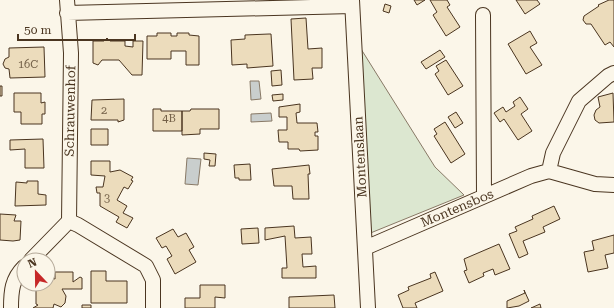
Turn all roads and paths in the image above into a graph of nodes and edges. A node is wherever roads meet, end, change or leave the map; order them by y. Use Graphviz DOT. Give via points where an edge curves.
graph roads {
  1 [pos="352,3"];
  2 [pos="67,6"];
  3 [pos="483,15"];
  4 [pos="614,72"];
  5 [pos="549,171"];
  6 [pos="614,185"];
  7 [pos="484,196"];
  8 [pos="69,221"];
  9 [pos="365,248"];
  10 [pos="38,252"];
  11 [pos="16,277"];
  12 [pos="11,308"];
  13 [pos="153,308"];
  14 [pos="368,308"];
  1 -- 2 [label="street, Montenslaan"];
  1 -- 9 [label="street, Montenslaan"];
  2 -- 8 [label="street, Schrauwenhof" via="71,53"];
  3 -- 7 [label="street"];
  4 -- 5 [label="street" via="579,101 553,153"];
  5 -- 6 [label="street" via="595,184"];
  5 -- 7 [label="street, Montensbos"];
  7 -- 9 [label="street, Montensbos"];
  8 -- 10 [label="street"];
  8 -- 13 [label="street" via="146,266 153,280"];
  9 -- 14 [label="street, Montenslaan"];
  11 -- 12 [label="street" via="11,287"];
}
